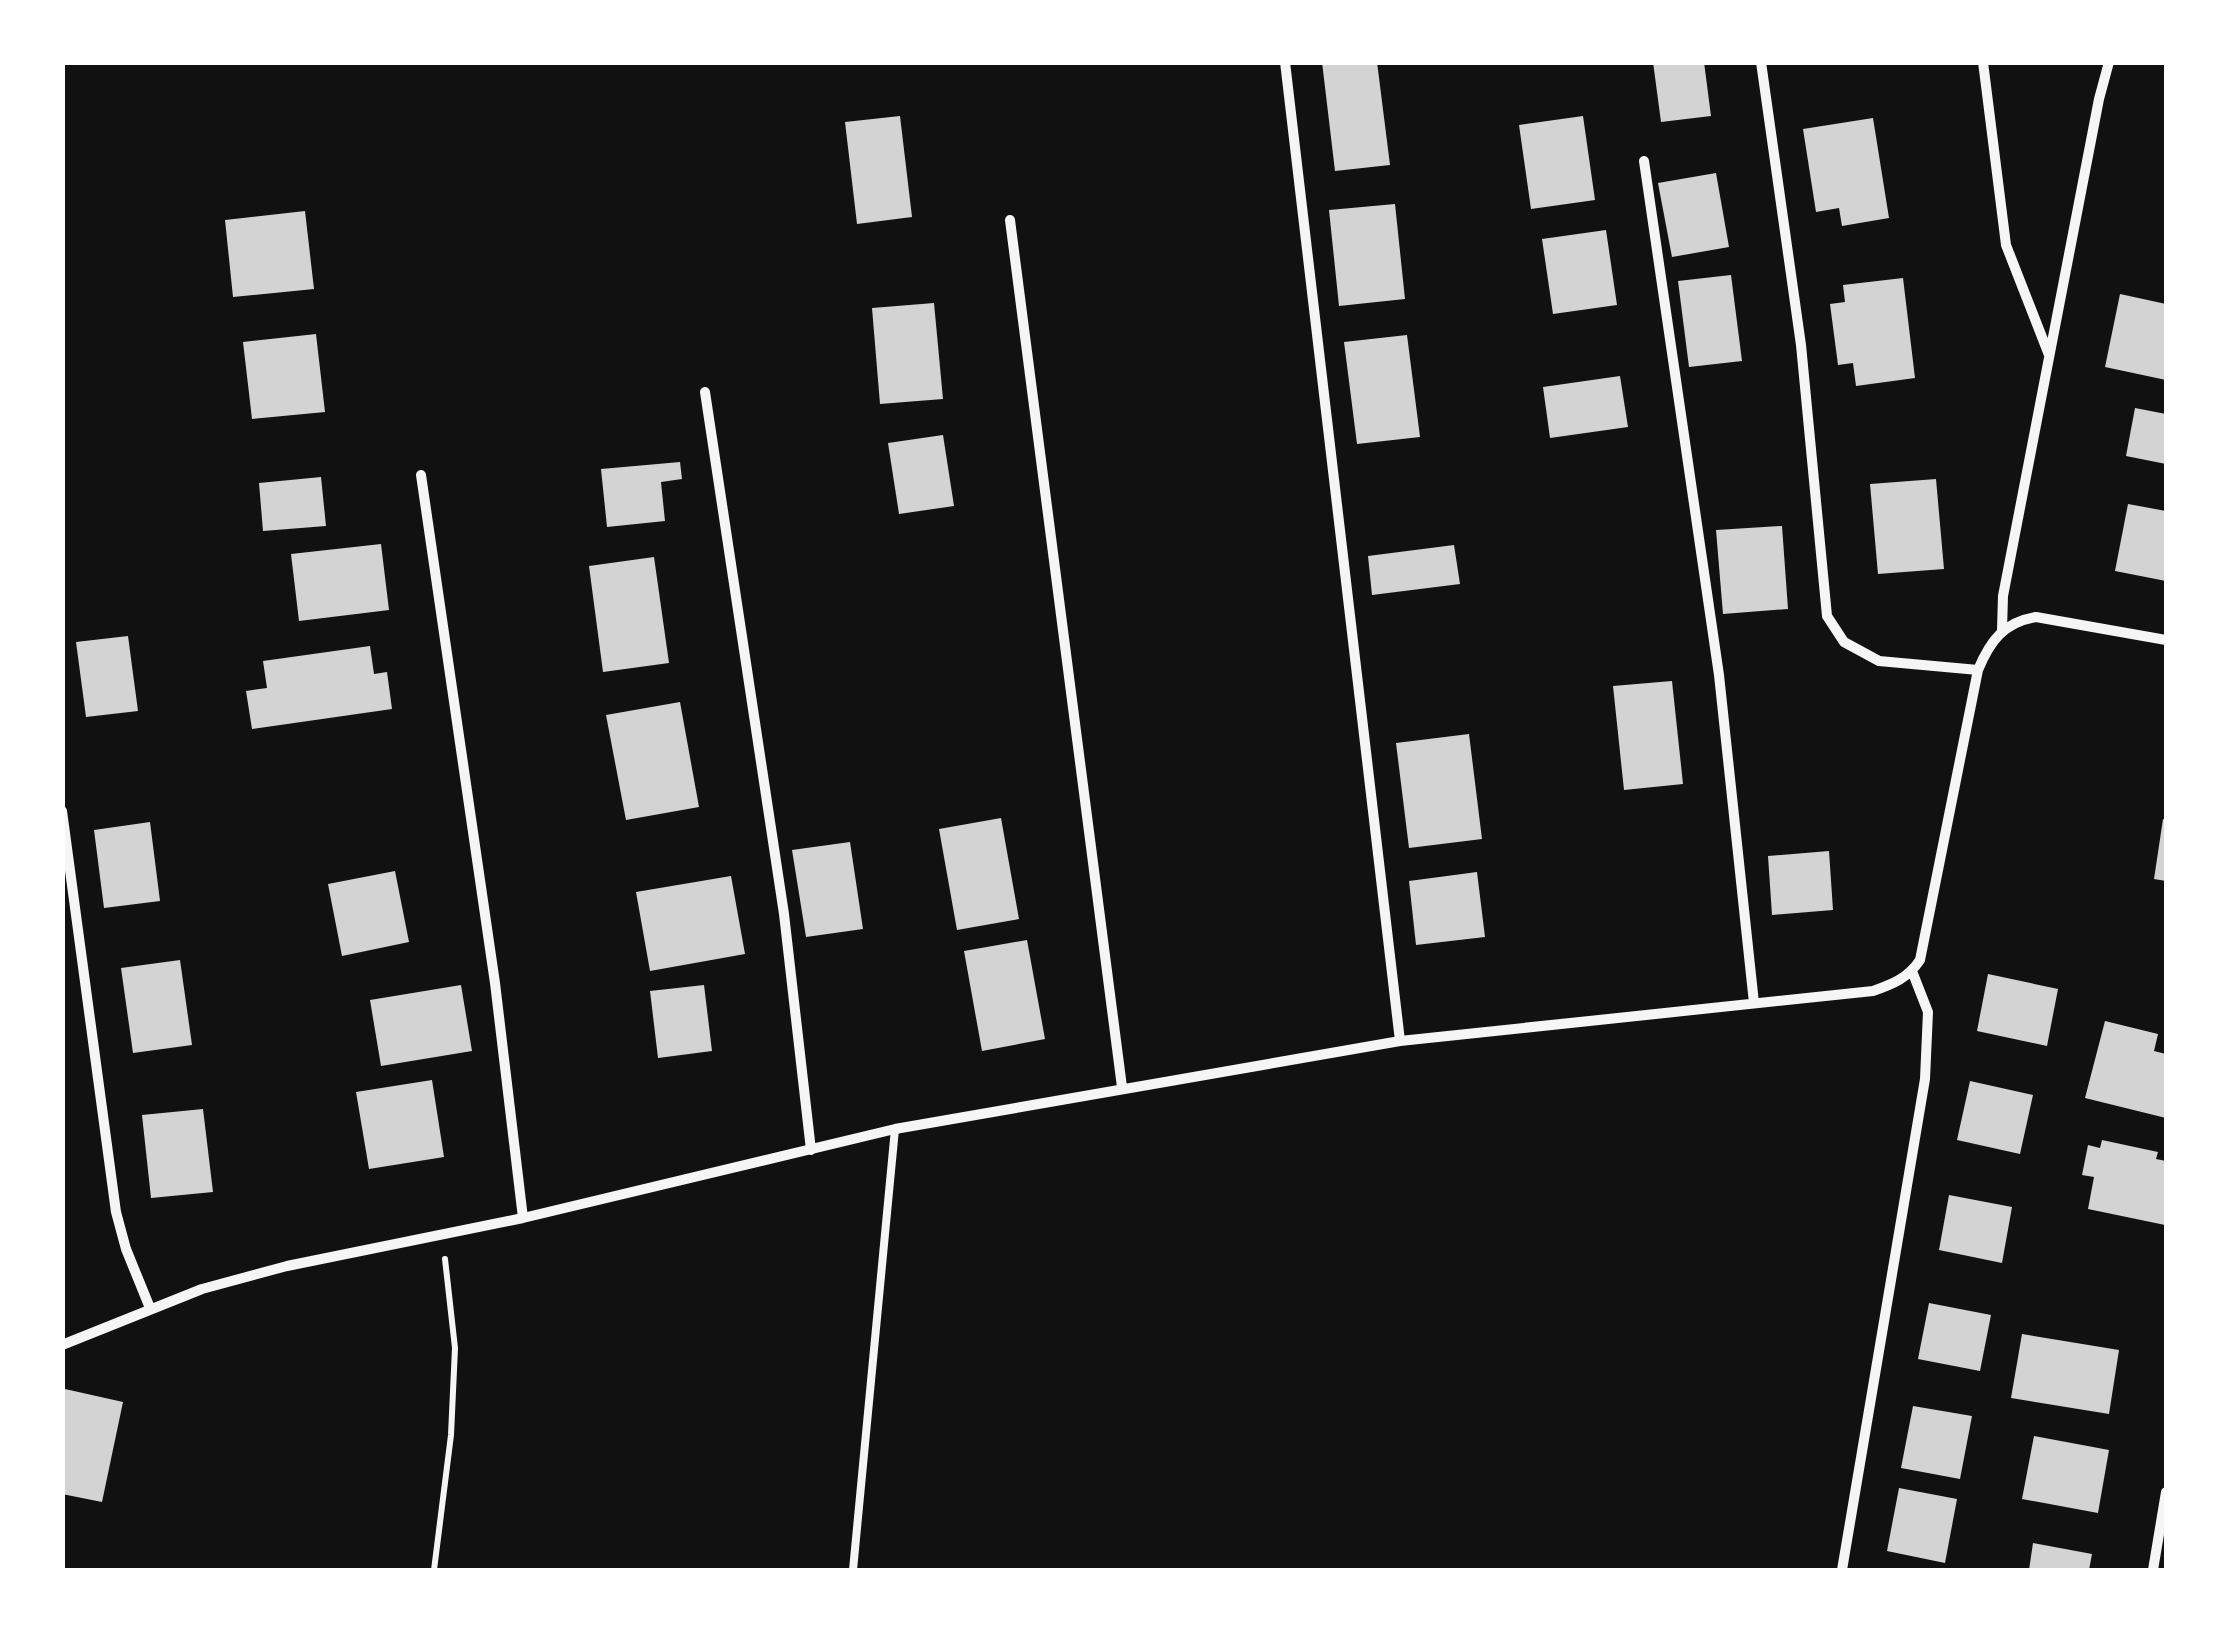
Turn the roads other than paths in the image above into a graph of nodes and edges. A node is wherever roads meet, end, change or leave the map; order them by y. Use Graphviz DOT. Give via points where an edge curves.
graph roads {
  1 [pos="1286,62"];
  2 [pos="1761,62"];
  3 [pos="1983,62"];
  4 [pos="2109,62"];
  5 [pos="1644,161"];
  6 [pos="1010,220"];
  7 [pos="2049,356"];
  8 [pos="705,392"];
  9 [pos="421,475"];
  10 [pos="2002,630"];
  11 [pos="2166,640"];
  12 [pos="1978,670"];
  13 [pos="62,811"];
  14 [pos="1912,971"];
  15 [pos="1754,1003"];
  16 [pos="1400,1041"];
  17 [pos="1122,1087"];
  18 [pos="895,1129"];
  19 [pos="811,1150"];
  20 [pos="524,1218"];
  21 [pos="150,1308"];
  22 [pos="62,1346"];
  23 [pos="2166,1492"];
  24 [pos="853,1570"];
  25 [pos="1842,1570"];
  26 [pos="2152,1570"];
  1 -- 16 [label="street"];
  2 -- 12 [label="street" via="1801,345 1826,616 1844,642 1879,661"];
  3 -- 7 [label="street" via="2006,245"];
  4 -- 7 [label="street"];
  5 -- 15 [label="street" via="1719,674"];
  6 -- 17 [label="street"];
  7 -- 10 [label="street"];
  8 -- 19 [label="street" via="784,914"];
  9 -- 20 [label="street"];
  10 -- 11 [label="street" via="2036,617"];
  10 -- 12 [label="street"];
  12 -- 14 [label="street" via="1920,960"];
  13 -- 21 [label="street" via="116,1212"];
  14 -- 15 [label="street" via="1873,991"];
  14 -- 25 [label="street" via="1928,1012 1925,1079"];
  15 -- 16 [label="street"];
  16 -- 17 [label="street"];
  17 -- 18 [label="street"];
  18 -- 19 [label="street"];
  18 -- 24 [label="lane"];
  19 -- 20 [label="street"];
  20 -- 21 [label="street" via="287,1266"];
  21 -- 22 [label="street"];
  23 -- 26 [label="street"];
}
